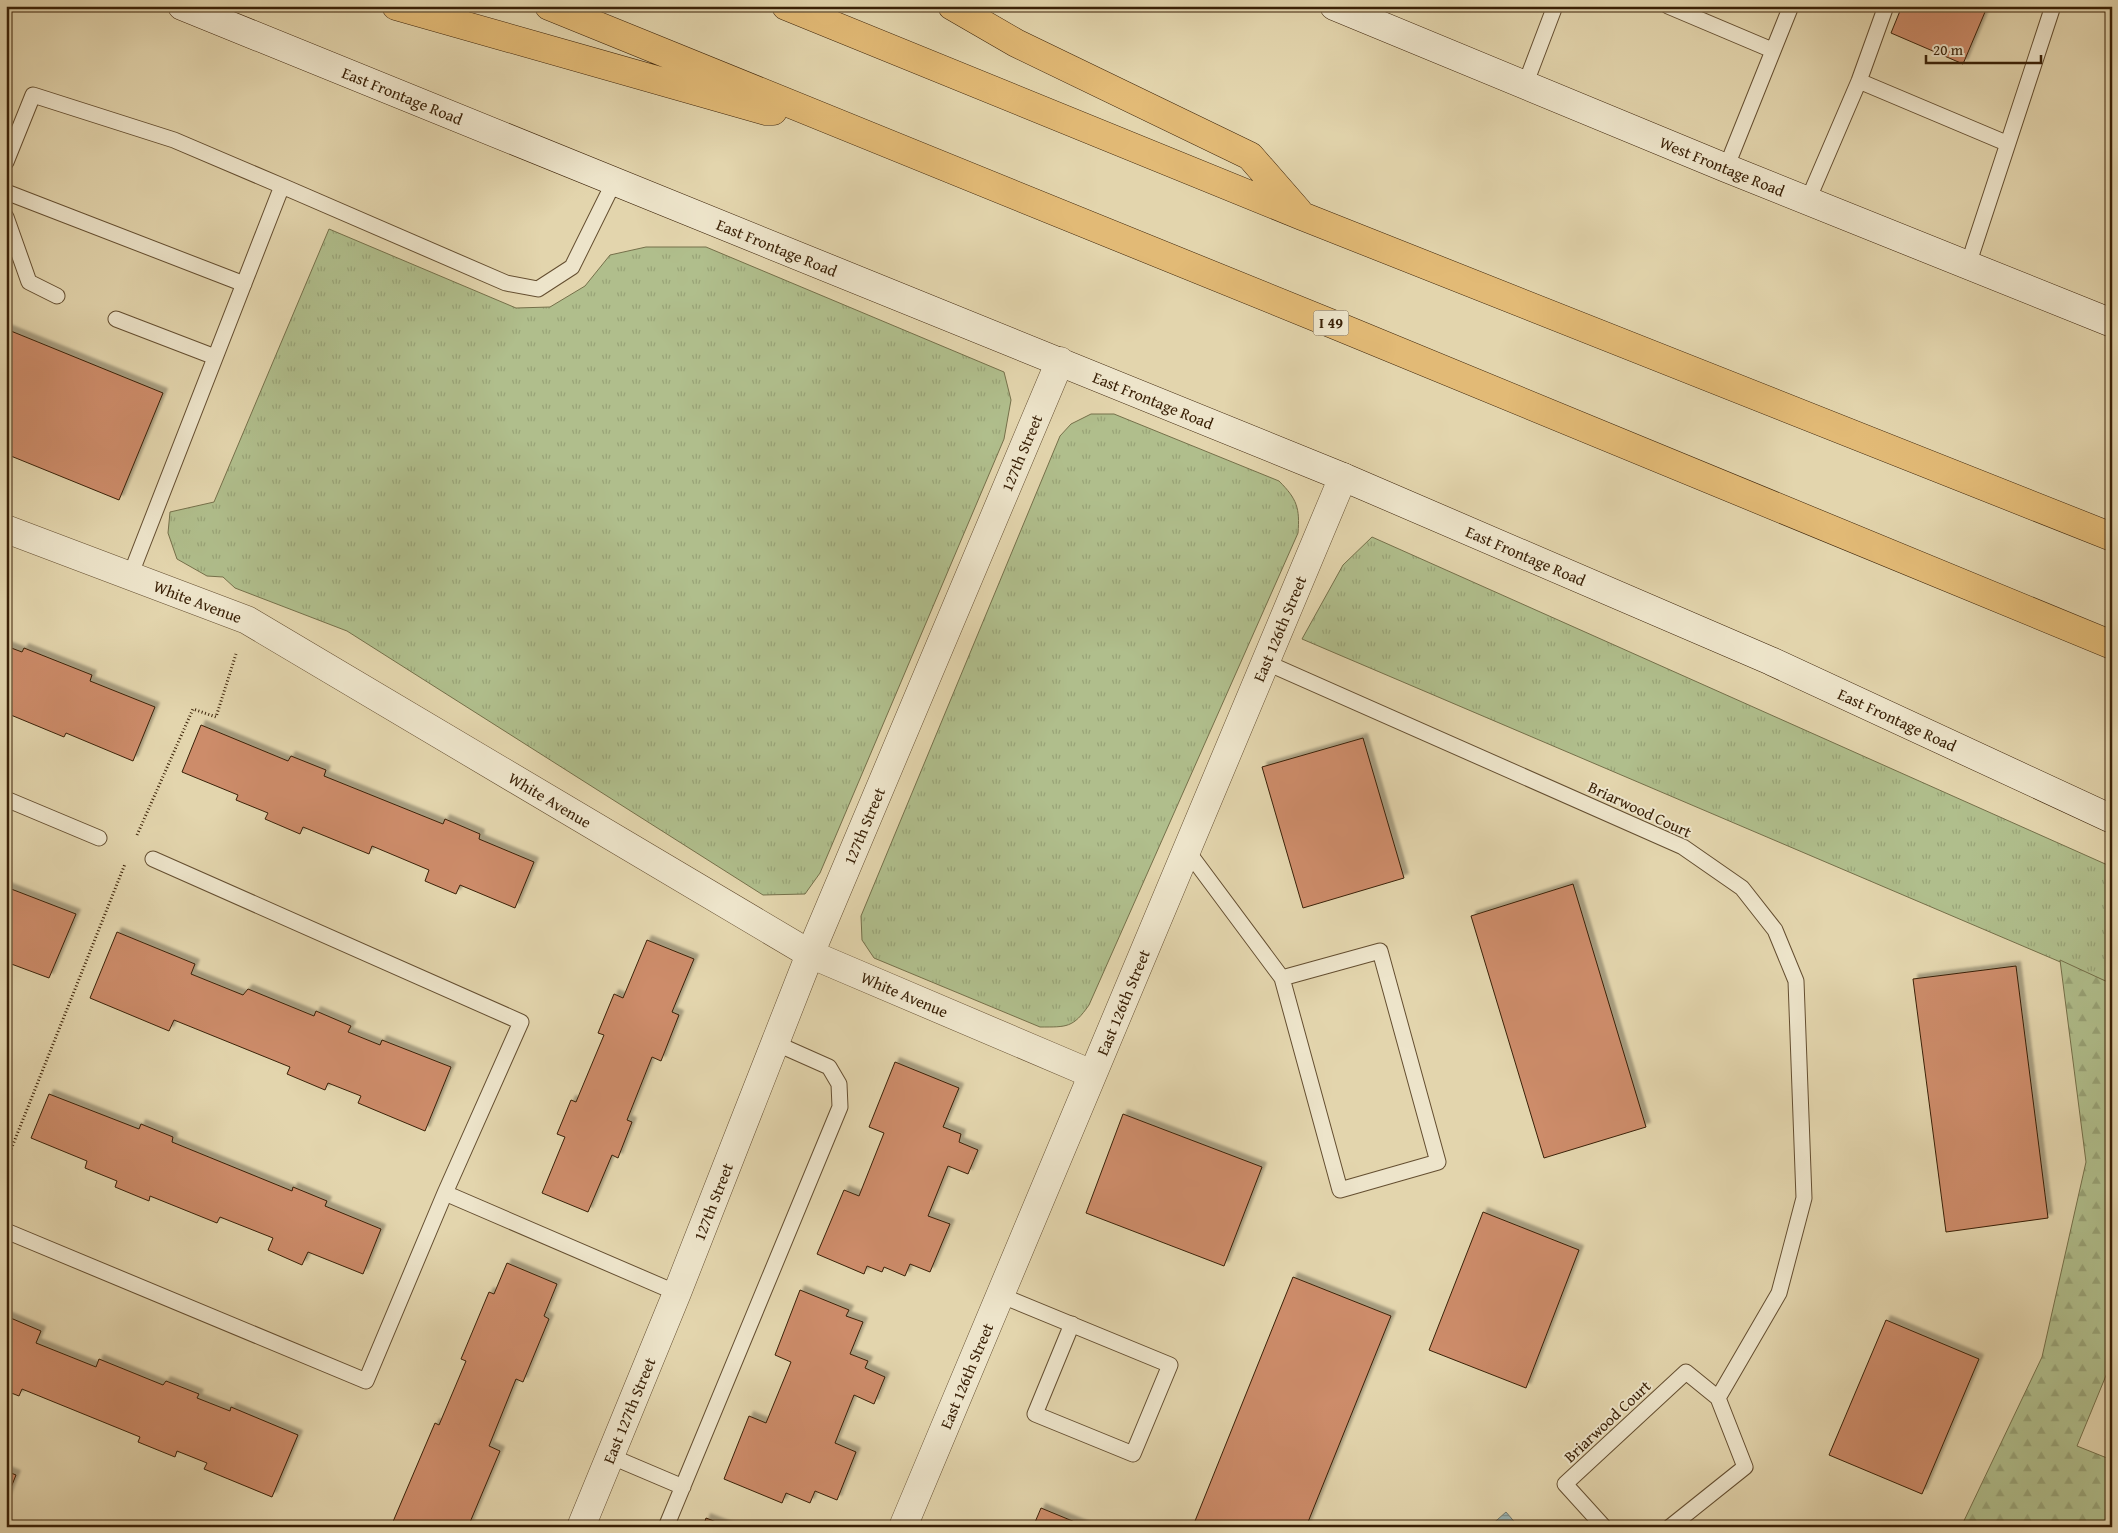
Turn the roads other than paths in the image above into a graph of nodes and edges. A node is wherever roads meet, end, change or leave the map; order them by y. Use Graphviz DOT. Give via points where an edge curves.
graph roads {
  1 [pos="182,6"];
  2 [pos="396,6"];
  3 [pos="549,6"];
  4 [pos="786,6"];
  5 [pos="952,6"];
  6 [pos="1334,6"];
  7 [pos="1555,6"];
  8 [pos="1668,6"];
  9 [pos="1791,6"];
  10 [pos="1886,6"];
  11 [pos="2053,6"];
  12 [pos="1772,50"];
  13 [pos="1859,81"];
  14 [pos="1525,85"];
  15 [pos="805,110"];
  16 [pos="2006,143"];
  17 [pos="6,162"];
  18 [pos="1726,168"];
  19 [pos="614,182"];
  20 [pos="282,186"];
  21 [pos="6,192"];
  22 [pos="1808,200"];
  23 [pos="1302,216"];
  24 [pos="6,217"];
  25 [pos="1968,265"];
  26 [pos="244,284"];
  27 [pos="57,296"];
  28 [pos="116,320"];
  29 [pos="2112,322"];
  30 [pos="215,357"];
  31 [pos="1060,361"];
  32 [pos="1343,477"];
  33 [pos="6,529"];
  34 [pos="2112,537"];
  35 [pos="130,576"];
  36 [pos="2112,645"];
  37 [pos="1265,662"];
  38 [pos="6,799"];
  39 [pos="2112,819"];
  40 [pos="99,838"];
  41 [pos="1186,849"];
  42 [pos="153,859"];
  43 [pos="810,954"];
  44 [pos="1282,978"];
  45 [pos="775,1043"];
  46 [pos="1092,1074"];
  47 [pos="445,1193"];
  48 [pos="6,1231"];
  49 [pos="677,1293"];
  50 [pos="1000,1295"];
  51 [pos="1072,1324"];
  52 [pos="1718,1398"];
  53 [pos="610,1456"];
  54 [pos="683,1487"];
  55 [pos="581,1527"];
  56 [pos="666,1527"];
  57 [pos="903,1527"];
  58 [pos="1604,1527"];
  59 [pos="1670,1527"];
  1 -- 19 [label="street, East Frontage Road"];
  2 -- 15 [label="highway" via="766,112"];
  3 -- 15 [label="highway, I 49"];
  4 -- 23 [label="highway"];
  5 -- 23 [label="highway" via="1016,43 1250,156"];
  6 -- 14 [label="street, West Frontage Road"];
  7 -- 14 [label="lane"];
  8 -- 12 [label="lane"];
  9 -- 12 [label="lane"];
  10 -- 13 [label="lane"];
  11 -- 16 [label="lane"];
  12 -- 18 [label="lane"];
  13 -- 16 [label="lane"];
  13 -- 22 [label="lane"];
  14 -- 18 [label="street, West Frontage Road"];
  15 -- 36 [label="highway, I 49"];
  16 -- 25 [label="lane"];
  17 -- 20 [label="lane" via="33,95 174,140"];
  18 -- 22 [label="street, West Frontage Road"];
  19 -- 20 [label="lane" via="572,267 538,289 506,283"];
  19 -- 31 [label="street, East Frontage Road"];
  20 -- 26 [label="lane"];
  21 -- 26 [label="lane"];
  22 -- 25 [label="street, West Frontage Road"];
  23 -- 34 [label="highway"];
  24 -- 27 [label="lane" via="29,282"];
  25 -- 29 [label="street, West Frontage Road"];
  26 -- 30 [label="lane"];
  28 -- 30 [label="lane"];
  30 -- 35 [label="lane"];
  31 -- 32 [label="street, East Frontage Road"];
  31 -- 43 [label="street, 127th Street"];
  32 -- 37 [label="street, East 126th Street"];
  32 -- 39 [label="street, East Frontage Road" via="1771,661"];
  33 -- 35 [label="street, White Avenue"];
  35 -- 43 [label="street, White Avenue" via="247,620"];
  37 -- 41 [label="street, East 126th Street"];
  37 -- 52 [label="lane, Briarwood Court" via="1683,847 1742,888 1775,930 1796,981 1804,1198 1779,1293"];
  38 -- 40 [label="lane"];
  41 -- 44 [label="lane"];
  41 -- 46 [label="street, East 126th Street"];
  42 -- 47 [label="lane" via="521,1022"];
  43 -- 45 [label="street, 127th Street"];
  43 -- 46 [label="street, White Avenue"];
  44 -- 44 [label="lane" via="1340,1190 1438,1162 1380,951"];
  45 -- 49 [label="street, 127th Street"];
  45 -- 54 [label="lane" via="829,1067 839,1084 840,1107"];
  46 -- 50 [label="street, East 126th Street"];
  47 -- 48 [label="lane" via="366,1381"];
  47 -- 49 [label="lane"];
  49 -- 53 [label="street, East 127th Street"];
  50 -- 51 [label="lane"];
  50 -- 57 [label="street, East 126th Street"];
  51 -- 51 [label="lane" via="1170,1365 1133,1454 1035,1414"];
  52 -- 58 [label="lane, Briarwood Court" via="1686,1372 1565,1484"];
  52 -- 59 [label="lane, Briarwood Court" via="1745,1467"];
  53 -- 54 [label="lane"];
  53 -- 55 [label="street, East 127th Street"];
  54 -- 56 [label="lane"];
}
